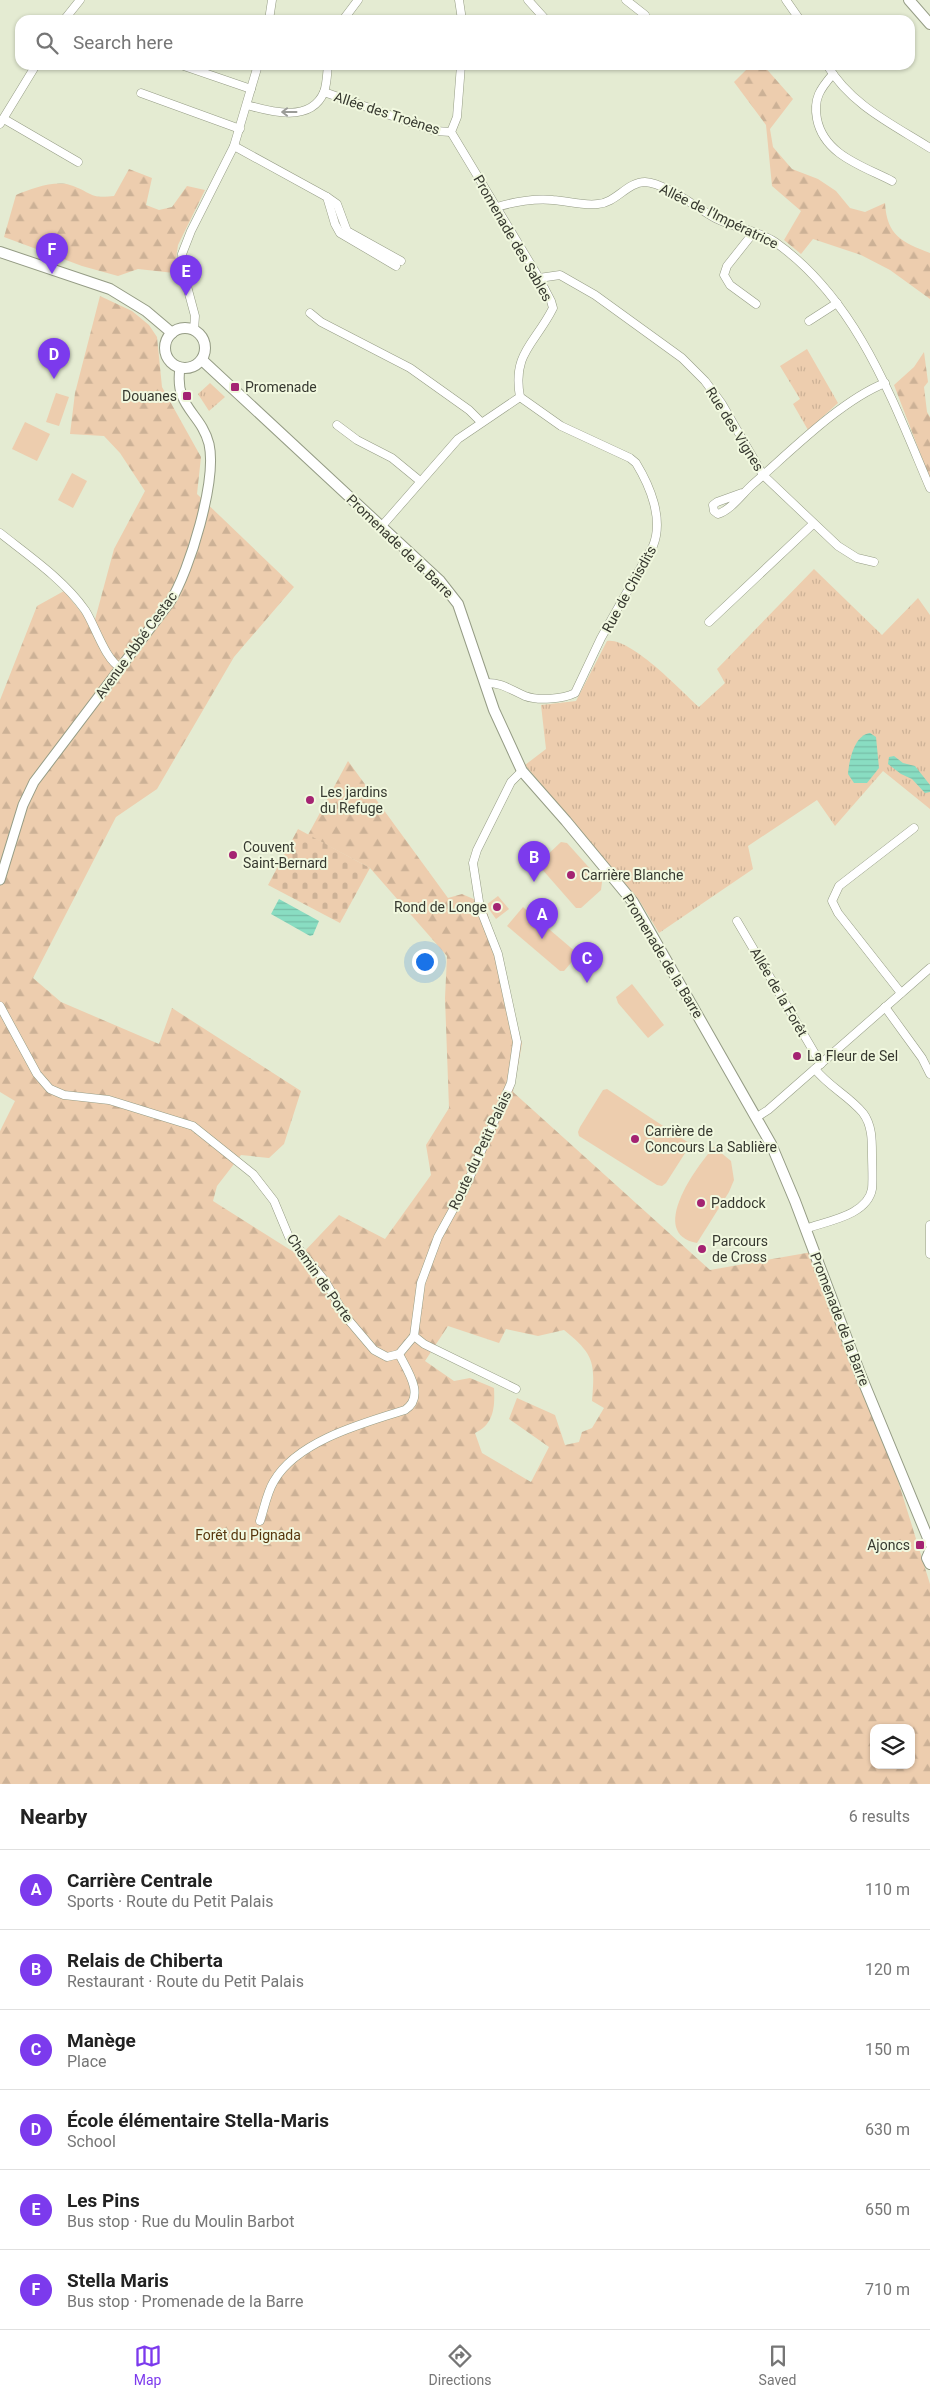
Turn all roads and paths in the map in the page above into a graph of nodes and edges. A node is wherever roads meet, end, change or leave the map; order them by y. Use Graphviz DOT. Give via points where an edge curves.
graph roads {
  1 [pos="80,0"];
  2 [pos="272,0"];
  3 [pos="358,0"];
  4 [pos="459,0"];
  5 [pos="528,0"];
  6 [pos="626,0"];
  7 [pos="786,0"];
  8 [pos="909,0"];
  9 [pos="68,15"];
  10 [pos="270,15"];
  11 [pos="347,15"];
  12 [pos="461,15"];
  13 [pos="542,15"];
  14 [pos="645,15"];
  15 [pos="796,15"];
  16 [pos="930,24"];
  17 [pos="33,70"];
  18 [pos="196,70"];
  19 [pos="257,70"];
  20 [pos="327,70"];
  21 [pos="460,70"];
  22 [pos="830,70"];
  23 [pos="833,74"];
  24 [pos="251,89"];
  25 [pos="324,92"];
  26 [pos="141,93"];
  27 [pos="247,105"];
  28 [pos="2,121"];
  29 [pos="240,129"];
  30 [pos="451,132"];
  31 [pos="234,146"];
  32 [pos="930,148"];
  33 [pos="78,162"];
  34 [pos="892,181"];
  35 [pos="497,207"];
  36 [pos="754,232"];
  37 [pos="0,252"];
  38 [pos="398,264"];
  39 [pos="539,278"];
  40 [pos="837,303"];
  41 [pos="756,304"];
  42 [pos="310,313"];
  43 [pos="809,321"];
  44 [pos="194,330"];
  45 [pos="172,333"];
  46 [pos="202,360"];
  47 [pos="180,368"];
  48 [pos="885,383"];
  49 [pos="520,397"];
  50 [pos="481,422"];
  51 [pos="337,425"];
  52 [pos="763,475"];
  53 [pos="420,481"];
  54 [pos="930,488"];
  55 [pos="742,493"];
  56 [pos="813,524"];
  57 [pos="381,527"];
  58 [pos="0,533"];
  59 [pos="874,562"];
  60 [pos="709,622"];
  61 [pos="121,668"];
  62 [pos="485,683"];
  63 [pos="522,771"];
  64 [pos="914,828"];
  65 [pos="0,880"];
  66 [pos="737,921"];
  67 [pos="930,968"];
  68 [pos="901,993"];
  69 [pos="0,1006"];
  70 [pos="885,1007"];
  71 [pos="818,1066"];
  72 [pos="930,1074"];
  73 [pos="757,1117"];
  74 [pos="930,1225"];
  75 [pos="805,1229"];
  76 [pos="930,1254"];
  77 [pos="414,1336"];
  78 [pos="399,1354"];
  79 [pos="516,1390"];
  80 [pos="260,1521"];
  81 [pos="930,1543"];
  82 [pos="930,1551"];
  83 [pos="930,1564"];
  1 -- 9 [label="street"];
  2 -- 10 [label="street"];
  3 -- 11 [label="street"];
  4 -- 12 [label="street"];
  5 -- 13 [label="street"];
  6 -- 14 [label="street"];
  7 -- 15 [label="street"];
  8 -- 16 [label="main road"];
  17 -- 28 [label="street"];
  18 -- 24 [label="street"];
  19 -- 24 [label="street"];
  20 -- 25 [label="street"];
  21 -- 30 [label="street" via="458,117"];
  22 -- 23 [label="street"];
  23 -- 32 [label="street" via="862,106"];
  23 -- 34 [label="street" via="818,91 814,107 822,135 840,154"];
  24 -- 27 [label="street"];
  25 -- 27 [label="street, one-way" via="302,112 274,111"];
  25 -- 30 [label="street, Allée des Troènes" via="434,131"];
  26 -- 29 [label="street"];
  27 -- 29 [label="street"];
  28 -- 33 [label="street"];
  29 -- 31 [label="street"];
  30 -- 35 [label="street, Promenade des Sables"];
  31 -- 38 [label="street" via="327,198 340,233"];
  31 -- 44 [label="street" via="182,254 195,316"];
  35 -- 36 [label="street, Allée de l'Impératrice" via="550,200 598,204 613,200 638,183 646,182 717,219"];
  35 -- 39 [label="street, Promenade des Sables"];
  36 -- 40 [label="street, Allée de l'Impératrice" via="785,250 830,292"];
  36 -- 41 [label="street" via="727,266 724,275 730,285"];
  37 -- 45 [label="main road" via="110,289 146,311"];
  39 -- 49 [label="street, Promenade des Sables" via="552,308 520,359"];
  39 -- 52 [label="street, Rue des Vignes" via="560,274 682,358 722,404"];
  40 -- 43 [label="street"];
  40 -- 48 [label="street, Allée de l'Impératrice"];
  42 -- 50 [label="street" via="321,322 410,368"];
  44 -- 45 [label="main road" via="182,328"];
  44 -- 46 [label="main road" via="205,343"];
  45 -- 47 [label="main road" via="165,350 170,361"];
  46 -- 47 [label="main road" via="192,368"];
  46 -- 57 [label="main road, Promenade de la Barre"];
  47 -- 61 [label="street, Avenue Abbé Cestac" via="179,392 208,442 211,458 207,490 177,591"];
  48 -- 52 [label="street" via="847,403"];
  48 -- 54 [label="street, Allée de l'Impératrice"];
  49 -- 50 [label="street"];
  49 -- 62 [label="street, Rue de Chisdits" via="562,426 636,463 656,513 658,530 653,546 601,638 575,693 532,698 501,684"];
  50 -- 53 [label="street" via="458,439"];
  51 -- 53 [label="street" via="357,440 392,458"];
  52 -- 55 [label="street"];
  52 -- 56 [label="street, Rue des Vignes"];
  53 -- 57 [label="street"];
  56 -- 59 [label="street, Rue des Vignes" via="857,558"];
  56 -- 60 [label="street"];
  57 -- 62 [label="main road, Promenade de la Barre" via="451,593 468,629"];
  58 -- 61 [label="street" via="62,586 84,610 111,657"];
  61 -- 65 [label="street, Avenue Abbé Cestac" via="34,782 23,805"];
  62 -- 63 [label="main road, Promenade de la Barre"];
  63 -- 73 [label="main road, Promenade de la Barre" via="633,902"];
  63 -- 77 [label="street, Route du Petit Palais" via="511,782 473,864 478,900 498,954 517,1042 511,1083 466,1186 438,1237 421,1283"];
  64 -- 68 [label="street" via="839,886 832,900 838,913"];
  66 -- 71 [label="street, Allée de la Forêt"];
  67 -- 68 [label="street"];
  68 -- 70 [label="street"];
  69 -- 78 [label="street, Chemin de Porte" via="37,1074 50,1089 64,1095 109,1100 193,1126 252,1174 274,1201 289,1237 325,1281 346,1317 374,1350 386,1357"];
  70 -- 71 [label="street"];
  70 -- 72 [label="street"];
  71 -- 73 [label="street"];
  71 -- 75 [label="street, Allée de la Forêt" via="821,1078 864,1115 872,1136 872,1188 863,1205 855,1211"];
  73 -- 75 [label="main road, Promenade de la Barre"];
  74 -- 76 [label="street"];
  75 -- 81 [label="main road, Promenade de la Barre"];
  77 -- 78 [label="street"];
  77 -- 79 [label="street"];
  78 -- 80 [label="street" via="414,1385 415,1396 410,1406 343,1430 291,1462 273,1481"];
  82 -- 83 [label="main road" via="927,1558"];
}
